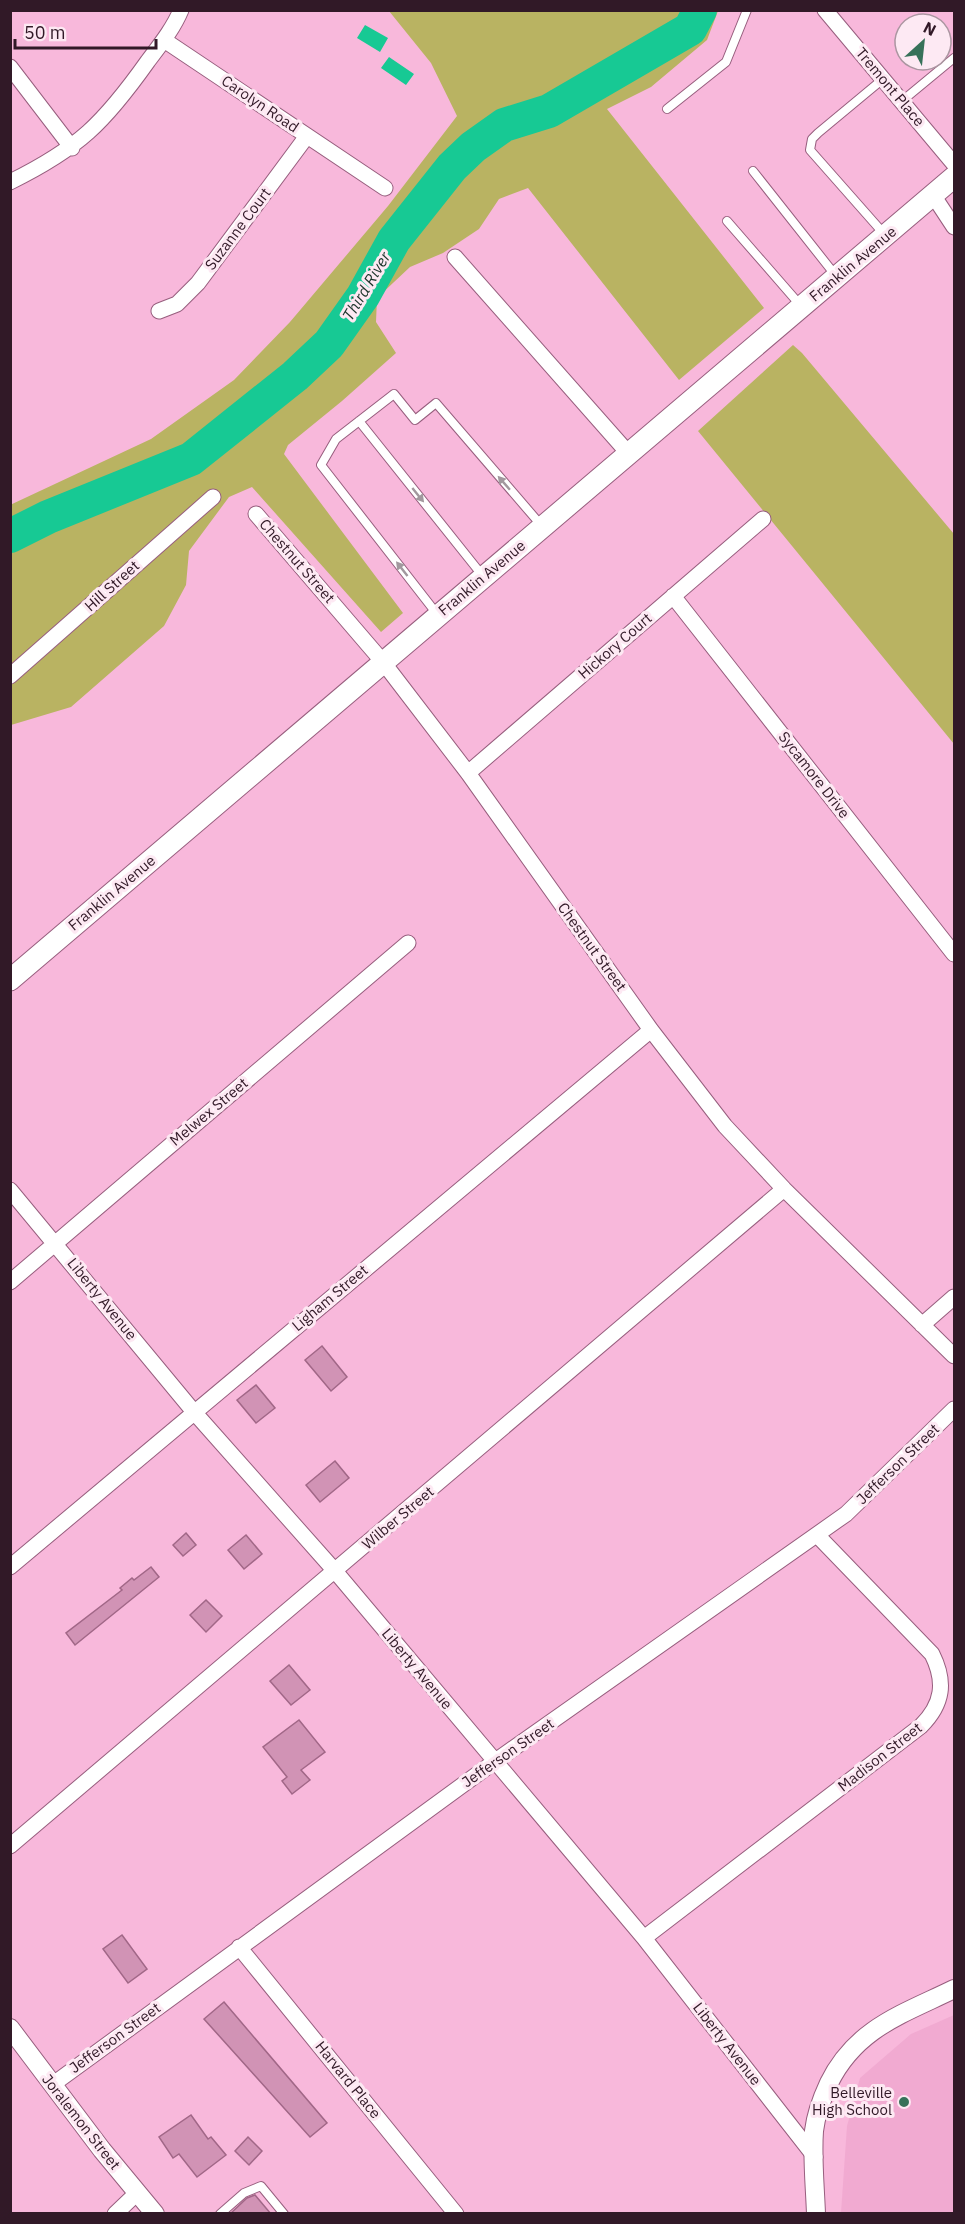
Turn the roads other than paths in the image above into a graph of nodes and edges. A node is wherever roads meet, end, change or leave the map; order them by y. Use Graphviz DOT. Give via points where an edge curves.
graph roads {
  1 [pos="181,10"];
  2 [pos="747,10"];
  3 [pos="825,10"];
  4 [pos="164,40"];
  5 [pos="954,58"];
  6 [pos="10,67"];
  7 [pos="883,79"];
  8 [pos="902,101"];
  9 [pos="667,109"];
  10 [pos="307,136"];
  11 [pos="72,148"];
  12 [pos="954,164"];
  13 [pos="753,171"];
  14 [pos="954,177"];
  15 [pos="10,182"];
  16 [pos="385,188"];
  17 [pos="933,195"];
  18 [pos="727,221"];
  19 [pos="954,227"];
  20 [pos="886,236"];
  21 [pos="455,257"];
  22 [pos="837,277"];
  23 [pos="802,307"];
  24 [pos="159,311"];
  25 [pos="359,421"];
  26 [pos="628,454"];
  27 [pos="213,496"];
  28 [pos="256,514"];
  29 [pos="763,519"];
  30 [pos="542,527"];
  31 [pos="483,577"];
  32 [pos="674,596"];
  33 [pos="438,615"];
  34 [pos="383,662"];
  35 [pos="10,676"];
  36 [pos="468,773"];
  37 [pos="408,943"];
  38 [pos="954,954"];
  39 [pos="10,980"];
  40 [pos="651,1030"];
  41 [pos="784,1189"];
  42 [pos="10,1190"];
  43 [pos="55,1242"];
  44 [pos="10,1282"];
  45 [pos="954,1297"];
  46 [pos="922,1325"];
  47 [pos="954,1356"];
  48 [pos="954,1409"];
  49 [pos="194,1412"];
  50 [pos="817,1535"];
  51 [pos="10,1567"];
  52 [pos="335,1571"];
  53 [pos="494,1762"];
  54 [pos="10,1846"];
  55 [pos="644,1938"];
  56 [pos="239,1947"];
  57 [pos="954,1989"];
  58 [pos="10,2028"];
  59 [pos="52,2085"];
  60 [pos="814,2157"];
  61 [pos="137,2193"];
  62 [pos="115,2214"];
  63 [pos="155,2214"];
  64 [pos="220,2214"];
  65 [pos="284,2214"];
  66 [pos="456,2214"];
  67 [pos="816,2214"];
  1 -- 4 [label="street"];
  2 -- 9 [label="lane" via="726,62"];
  3 -- 7 [label="street, Tremont Place"];
  4 -- 10 [label="street, Carolyn Road"];
  4 -- 11 [label="street" via="114,108"];
  5 -- 8 [label="lane"];
  6 -- 11 [label="street"];
  7 -- 8 [label="street, Tremont Place"];
  7 -- 20 [label="lane" via="818,133 810,150"];
  8 -- 12 [label="street, Tremont Place"];
  10 -- 16 [label="street, Carolyn Road"];
  10 -- 24 [label="street, Suzanne Court" via="198,283 177,304"];
  11 -- 15 [label="street"];
  13 -- 22 [label="lane"];
  14 -- 17 [label="main road, Franklin Avenue"];
  17 -- 19 [label="street"];
  17 -- 20 [label="main road, Franklin Avenue"];
  18 -- 23 [label="lane"];
  20 -- 22 [label="main road, Franklin Avenue"];
  21 -- 26 [label="street"];
  22 -- 23 [label="main road, Franklin Avenue"];
  23 -- 26 [label="main road, Franklin Avenue"];
  30 -- 25 [label="lane, one-way" via="436,403 415,420 394,394"];
  25 -- 31 [label="lane, one-way"];
  33 -- 25 [label="lane, one-way" via="321,465 336,439"];
  26 -- 30 [label="main road, Franklin Avenue"];
  27 -- 35 [label="street, Hill Street"];
  28 -- 34 [label="street, Chestnut Street"];
  29 -- 32 [label="street, Hickory Court"];
  30 -- 31 [label="main road, Franklin Avenue"];
  31 -- 33 [label="main road, Franklin Avenue"];
  32 -- 36 [label="street, Hickory Court"];
  32 -- 38 [label="street, Sycamore Drive"];
  33 -- 34 [label="main road, Franklin Avenue"];
  34 -- 36 [label="street, Chestnut Street"];
  34 -- 39 [label="main road, Franklin Avenue"];
  36 -- 40 [label="street, Chestnut Street"];
  37 -- 43 [label="street, Melwex Street"];
  40 -- 41 [label="street, Chestnut Street" via="725,1126"];
  40 -- 49 [label="street, Ligham Street"];
  41 -- 46 [label="street, Chestnut Street"];
  41 -- 52 [label="street, Wilber Street"];
  42 -- 43 [label="street, Liberty Avenue"];
  43 -- 44 [label="street, Melwex Street"];
  43 -- 49 [label="street, Liberty Avenue"];
  45 -- 46 [label="street"];
  46 -- 47 [label="street, Chestnut Street"];
  48 -- 50 [label="street, Jefferson Street" via="846,1514"];
  49 -- 51 [label="street, Ligham Street"];
  49 -- 52 [label="street, Liberty Avenue"];
  50 -- 53 [label="street, Jefferson Street"];
  50 -- 55 [label="street, Madison Street" via="932,1654 940,1669 939,1700 921,1726"];
  52 -- 53 [label="street, Liberty Avenue"];
  52 -- 54 [label="street, Wilber Street"];
  53 -- 55 [label="street, Liberty Avenue"];
  53 -- 56 [label="street, Jefferson Street"];
  55 -- 60 [label="street, Liberty Avenue"];
  56 -- 59 [label="street, Jefferson Street"];
  56 -- 66 [label="street, Harvard Place"];
  57 -- 60 [label="street" via="881,2026 840,2060 816,2118"];
  58 -- 59 [label="street, Joralemon Street"];
  59 -- 61 [label="street, Joralemon Street"];
  60 -- 67 [label="street"];
  61 -- 62 [label="street"];
  61 -- 63 [label="street, Joralemon Street"];
  64 -- 65 [label="lane" via="244,2193 261,2186"];
}
